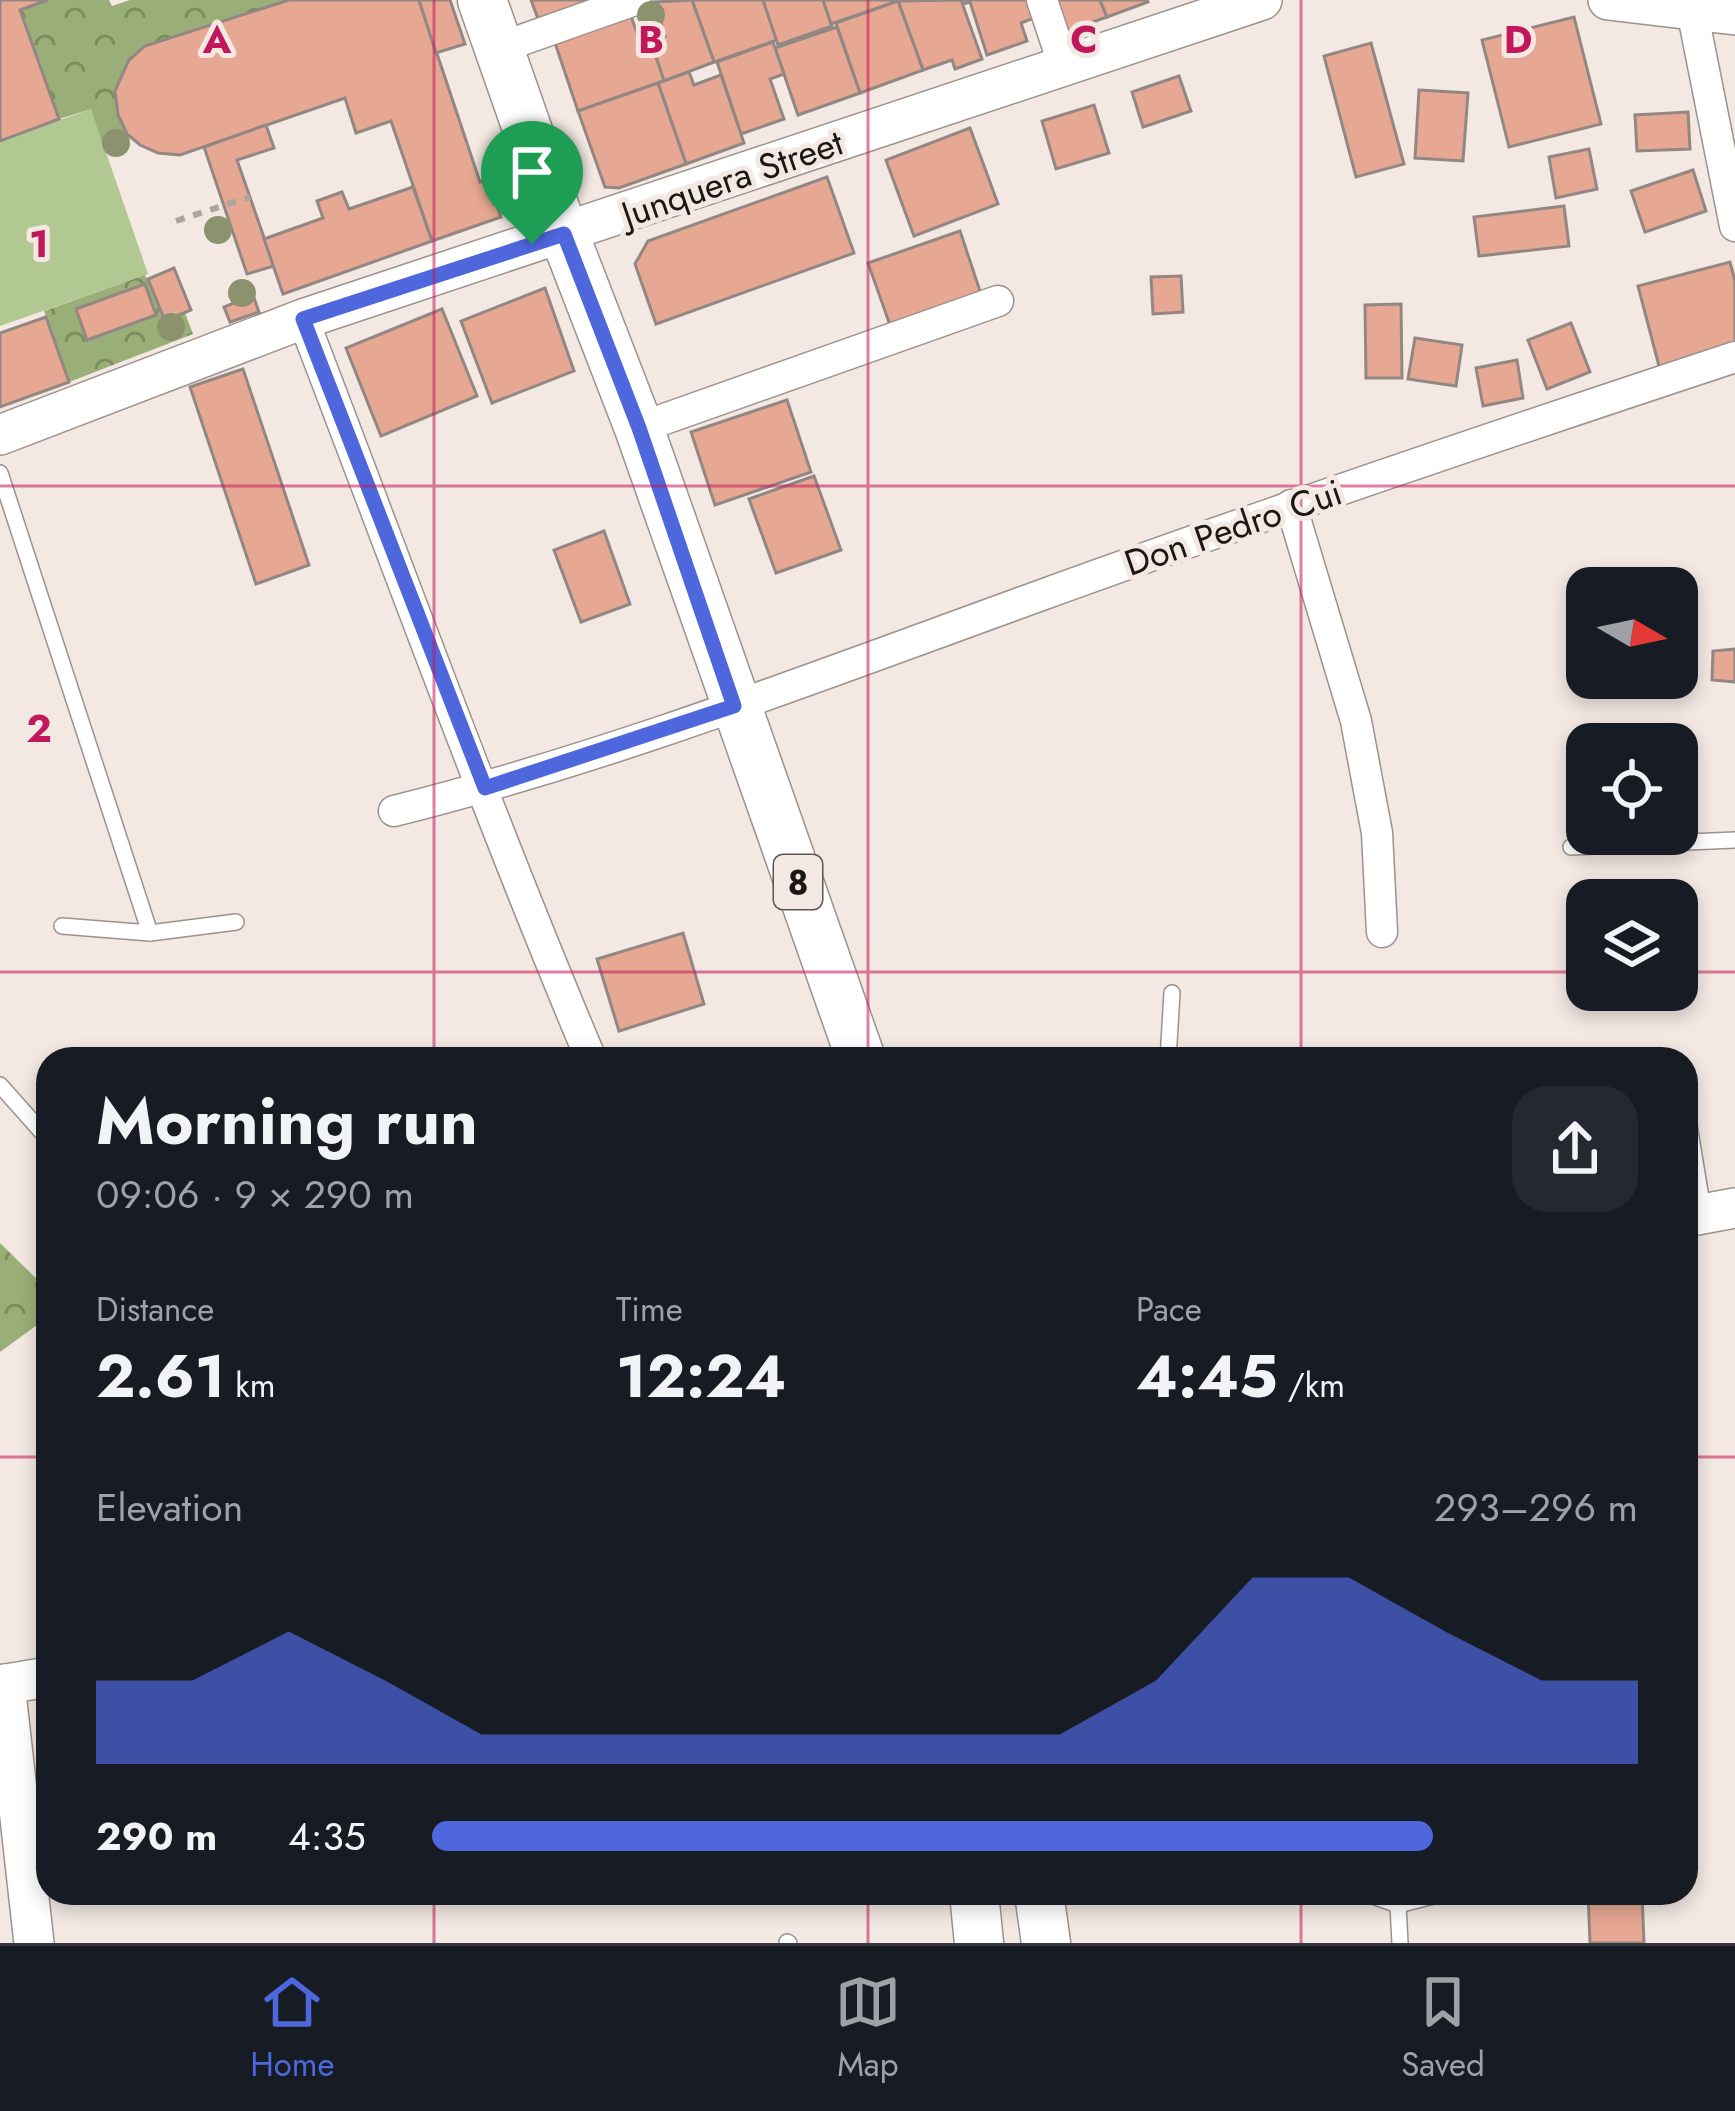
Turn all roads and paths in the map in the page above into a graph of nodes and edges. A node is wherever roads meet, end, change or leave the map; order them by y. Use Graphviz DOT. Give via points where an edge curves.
graph roads {
  1 [pos="482,0"];
  2 [pos="635,0"];
  3 [pos="1042,0"];
  4 [pos="1262,0"];
  5 [pos="1608,0"];
  6 [pos="1692,10"];
  7 [pos="1735,15"];
  8 [pos="499,48"];
  9 [pos="1064,66"];
  10 [pos="250,197"];
  11 [pos="176,221"];
  12 [pos="1735,226"];
  13 [pos="564,234"];
  14 [pos="998,302"];
  15 [pos="303,319"];
  16 [pos="1735,356"];
  17 [pos="639,428"];
  18 [pos="0,434"];
  19 [pos="0,472"];
  20 [pos="1291,505"];
  21 [pos="734,706"];
  22 [pos="485,788"];
  23 [pos="394,811"];
  24 [pos="1735,840"];
  25 [pos="1698,842"];
  26 [pos="236,922"];
  27 [pos="62,926"];
  28 [pos="1382,932"];
  29 [pos="150,933"];
  30 [pos="1172,993"];
  31 [pos="586,1047"];
  32 [pos="857,1047"];
  33 [pos="1169,1047"];
  34 [pos="0,1085"];
  35 [pos="36,1126"];
  36 [pos="1698,1162"];
  37 [pos="1708,1212"];
  38 [pos="36,1679"];
  39 [pos="3,1684"];
  40 [pos="975,1905"];
  41 [pos="1041,1905"];
  42 [pos="1398,1905"];
  43 [pos="34,1943"];
  44 [pos="980,1943"];
  45 [pos="1046,1943"];
  46 [pos="1400,1943"];
  1 -- 8 [label="main road, 8"];
  2 -- 8 [label="street"];
  3 -- 9 [label="street"];
  4 -- 9 [label="street, Junquera Street"];
  5 -- 6 [label="street"];
  6 -- 7 [label="street"];
  6 -- 12 [label="street"];
  8 -- 13 [label="main road, 8"];
  9 -- 13 [label="street, Junquera Street"];
  10 -- 11 [label="path"];
  13 -- 15 [label="street, Junquera Street"];
  13 -- 17 [label="main road, 8"];
  14 -- 17 [label="street"];
  15 -- 18 [label="street, Junquera Street"];
  15 -- 22 [label="street"];
  16 -- 20 [label="street, Don Pedro Cui"];
  17 -- 21 [label="main road, 8"];
  19 -- 29 [label="lane"];
  20 -- 21 [label="street, Don Pedro Cui"];
  20 -- 28 [label="street" via="1356,721 1377,833"];
  21 -- 22 [label="street, Don Pedro Cui"];
  21 -- 32 [label="main road, 8"];
  22 -- 23 [label="street, Don Pedro Cui"];
  22 -- 31 [label="street"];
  24 -- 25 [label="lane"];
  26 -- 29 [label="lane"];
  27 -- 29 [label="lane"];
  30 -- 33 [label="lane"];
  34 -- 35 [label="lane"];
  36 -- 37 [label="lane"];
  38 -- 39 [label="street"];
  39 -- 43 [label="street"];
  40 -- 44 [label="main road"];
  41 -- 45 [label="main road"];
  42 -- 46 [label="lane"];
}
